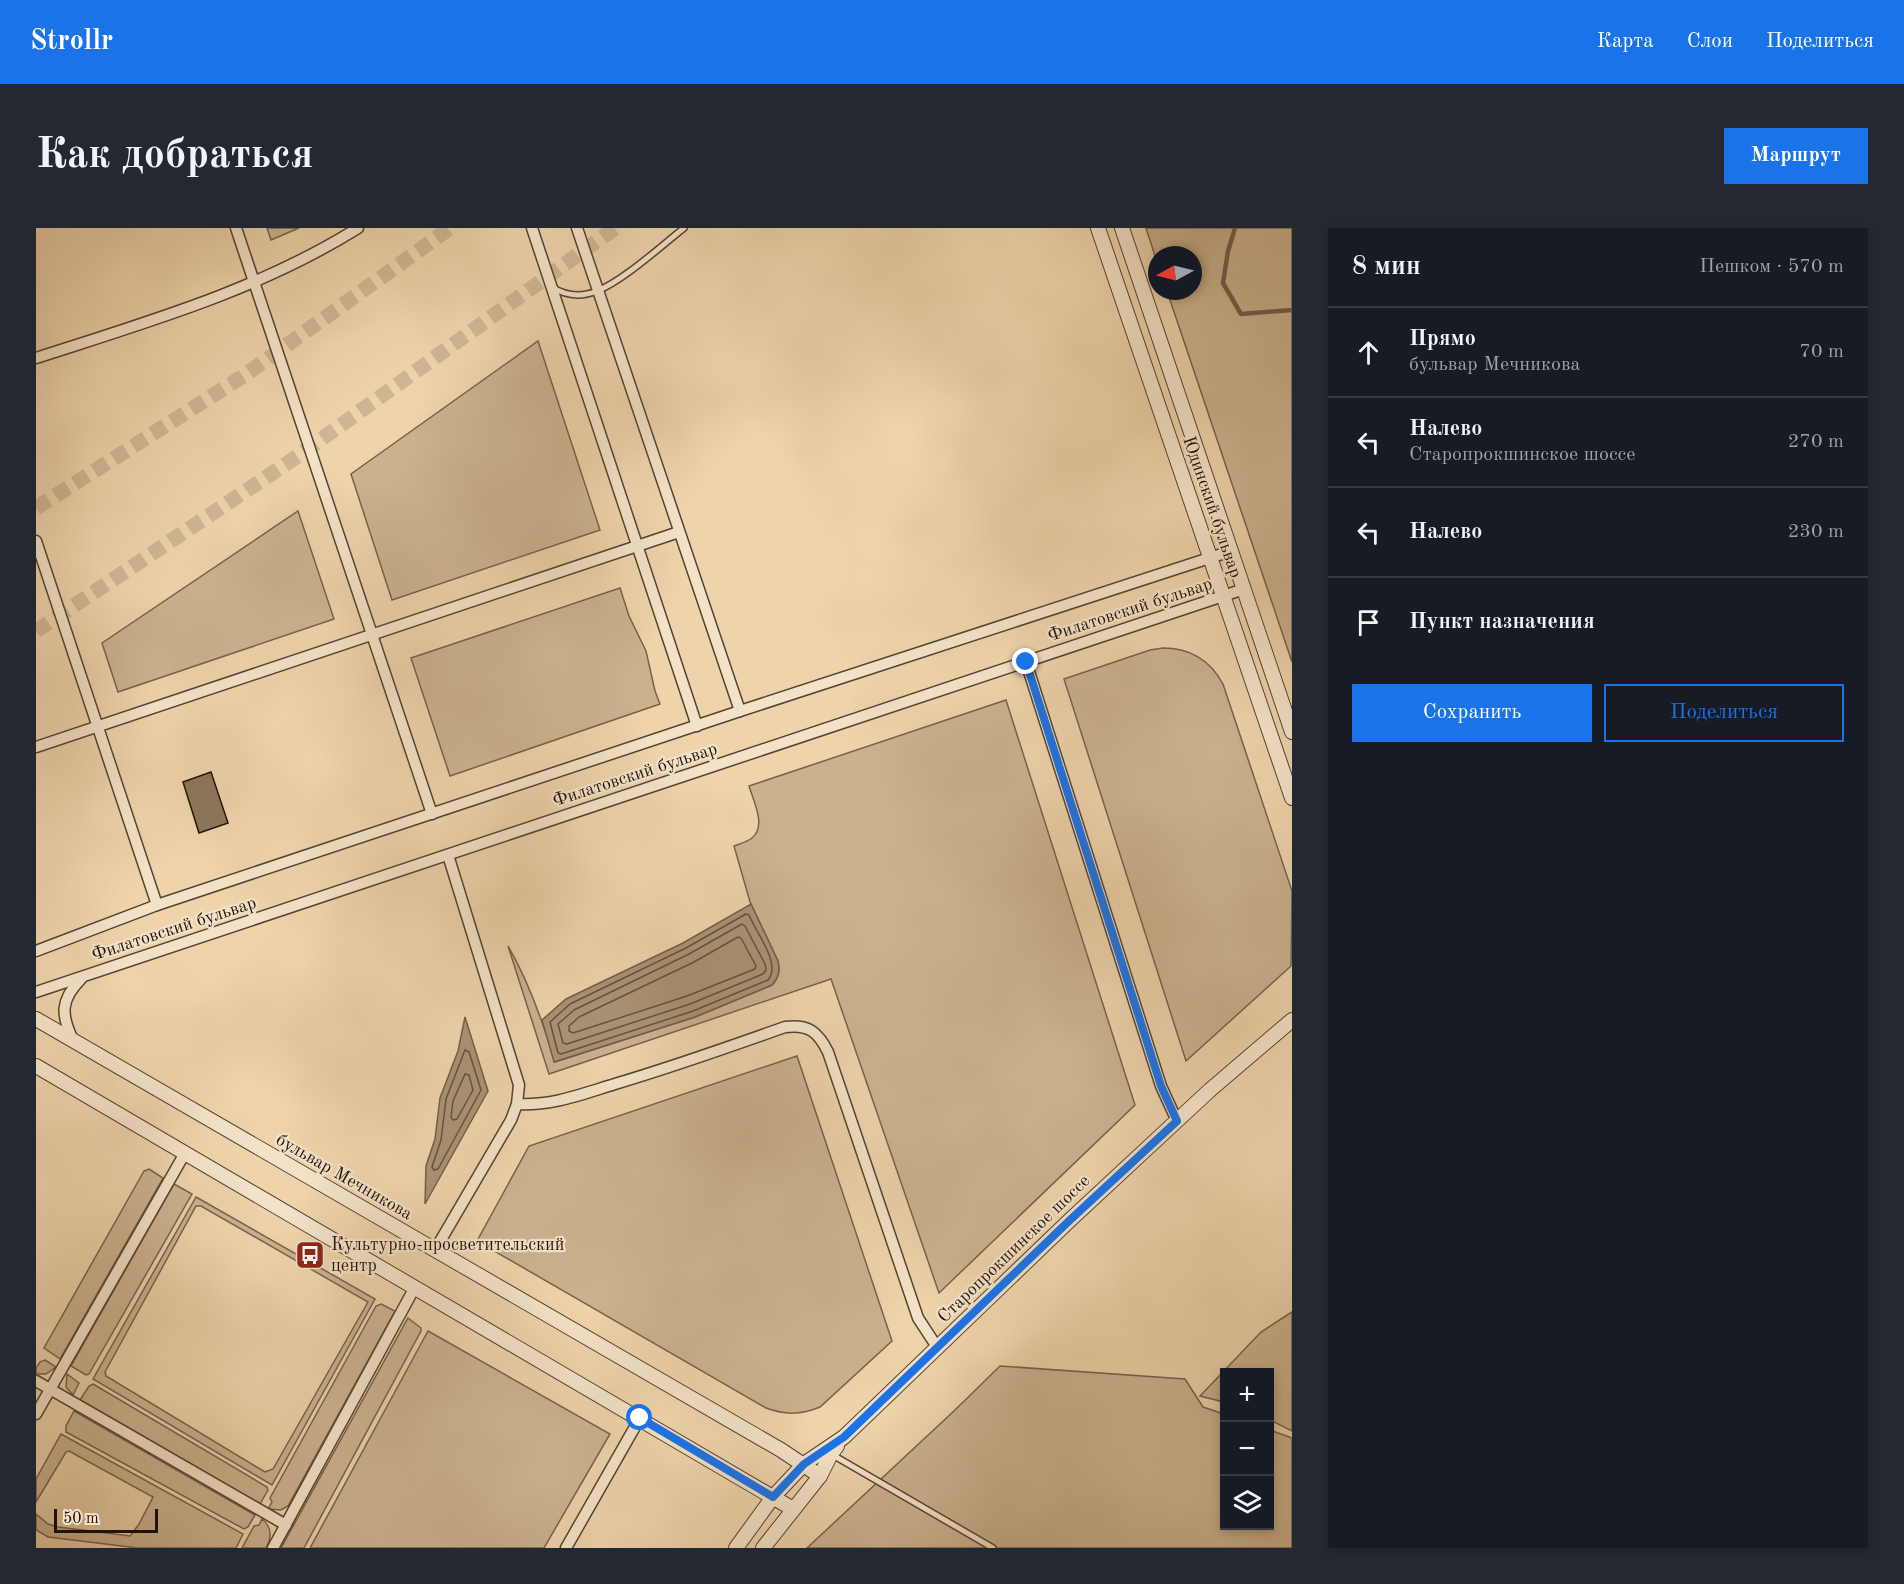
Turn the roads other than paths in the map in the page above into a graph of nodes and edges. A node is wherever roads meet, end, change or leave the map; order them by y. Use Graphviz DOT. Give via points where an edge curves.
graph roads {
  1 [pos="236,228"];
  2 [pos="358,228"];
  3 [pos="532,228"];
  4 [pos="577,228"];
  5 [pos="684,228"];
  6 [pos="1098,228"];
  7 [pos="1122,228"];
  8 [pos="254,282"];
  9 [pos="551,287"];
  10 [pos="598,291"];
  11 [pos="36,358"];
  12 [pos="679,532"];
  13 [pos="36,541"];
  14 [pos="638,546"];
  15 [pos="1231,551"];
  16 [pos="1211,558"];
  17 [pos="1244,589"];
  18 [pos="1224,596"];
  19 [pos="372,635"];
  20 [pos="1026,662"];
  21 [pos="740,711"];
  22 [pos="697,726"];
  23 [pos="98,727"];
  24 [pos="1292,732"];
  25 [pos="36,747"];
  26 [pos="1292,798"];
  27 [pos="432,814"];
  28 [pos="448,855"];
  29 [pos="157,905"];
  30 [pos="36,951"];
  31 [pos="84,976"];
  32 [pos="36,992"];
  33 [pos="36,1019"];
  34 [pos="1292,1020"];
  35 [pos="73,1040"];
  36 [pos="36,1066"];
  37 [pos="517,1104"];
  38 [pos="1177,1121"];
  39 [pos="185,1153"];
  40 [pos="435,1250"];
  41 [pos="415,1287"];
  42 [pos="937,1347"];
  43 [pos="36,1381"];
  44 [pos="50,1389"];
  45 [pos="36,1414"];
  46 [pos="640,1418"];
  47 [pos="844,1437"];
  48 [pos="831,1454"];
  49 [pos="804,1464"];
  50 [pos="820,1476"];
  51 [pos="773,1497"];
  52 [pos="793,1509"];
  53 [pos="286,1526"];
  54 [pos="273,1548"];
  55 [pos="566,1548"];
  56 [pos="736,1548"];
  57 [pos="763,1548"];
  58 [pos="993,1548"];
  1 -- 8 [label="street"];
  2 -- 8 [label="street"];
  3 -- 9 [label="street"];
  4 -- 10 [label="street"];
  5 -- 10 [label="lane"];
  6 -- 16 [label="street, Юдинский бульвар"];
  7 -- 15 [label="street, Юдинский бульвар"];
  8 -- 11 [label="street" via="213,300"];
  8 -- 19 [label="street"];
  9 -- 10 [label="lane" via="572,295"];
  9 -- 14 [label="street"];
  10 -- 12 [label="street"];
  12 -- 14 [label="street"];
  12 -- 21 [label="street"];
  13 -- 23 [label="street"];
  14 -- 19 [label="street"];
  14 -- 22 [label="street"];
  15 -- 16 [label="street, Филатовский бульвар"];
  15 -- 17 [label="street, Юдинский бульвар"];
  16 -- 18 [label="street, Юдинский бульвар"];
  16 -- 21 [label="street, Филатовский бульвар"];
  17 -- 18 [label="street, Филатовский бульвар"];
  17 -- 24 [label="street, Юдинский бульвар"];
  18 -- 20 [label="street, Филатовский бульвар"];
  18 -- 26 [label="street, Юдинский бульвар"];
  19 -- 23 [label="street"];
  19 -- 27 [label="street"];
  20 -- 28 [label="street, Филатовский бульвар"];
  20 -- 38 [label="street" via="1161,1086"];
  21 -- 22 [label="street, Филатовский бульвар"];
  22 -- 27 [label="street, Филатовский бульвар"];
  23 -- 25 [label="street"];
  23 -- 29 [label="street"];
  27 -- 29 [label="street, Филатовский бульвар"];
  28 -- 31 [label="street, Филатовский бульвар"];
  28 -- 37 [label="street" via="518,1079"];
  29 -- 30 [label="street, Филатовский бульвар"];
  31 -- 32 [label="street, Филатовский бульвар"];
  31 -- 35 [label="street" via="73,987 64,1007 66,1026"];
  33 -- 35 [label="street, бульвар Мечникова"];
  34 -- 38 [label="street, Старопрокшинское шоссе"];
  35 -- 40 [label="street, бульвар Мечникова"];
  36 -- 39 [label="street"];
  37 -- 40 [label="street"];
  37 -- 42 [label="street" via="555,1102 785,1028 803,1026 811,1030 828,1052 918,1318"];
  38 -- 42 [label="street, Старопрокшинское шоссе"];
  39 -- 41 [label="street"];
  39 -- 44 [label="street"];
  40 -- 49 [label="street, бульвар Мечникова"];
  41 -- 46 [label="street"];
  41 -- 53 [label="street"];
  42 -- 47 [label="street, Старопрокшинское шоссе"];
  43 -- 44 [label="street"];
  44 -- 45 [label="street"];
  44 -- 53 [label="street"];
  46 -- 51 [label="street"];
  46 -- 55 [label="street"];
  47 -- 48 [label="street, Старопрокшинское шоссе"];
  47 -- 49 [label="street, Старопрокшинское шоссе"];
  48 -- 50 [label="street, Старопрокшинское шоссе"];
  48 -- 58 [label="lane"];
  49 -- 50 [label="street, бульвар Мечникова"];
  49 -- 51 [label="street, Старопрокшинское шоссе"];
  50 -- 52 [label="street, Старопрокшинское шоссе"];
  51 -- 52 [label="street"];
  51 -- 56 [label="street, Старопрокшинское шоссе"];
  52 -- 57 [label="street, Старопрокшинское шоссе"];
  53 -- 54 [label="street"];
}
